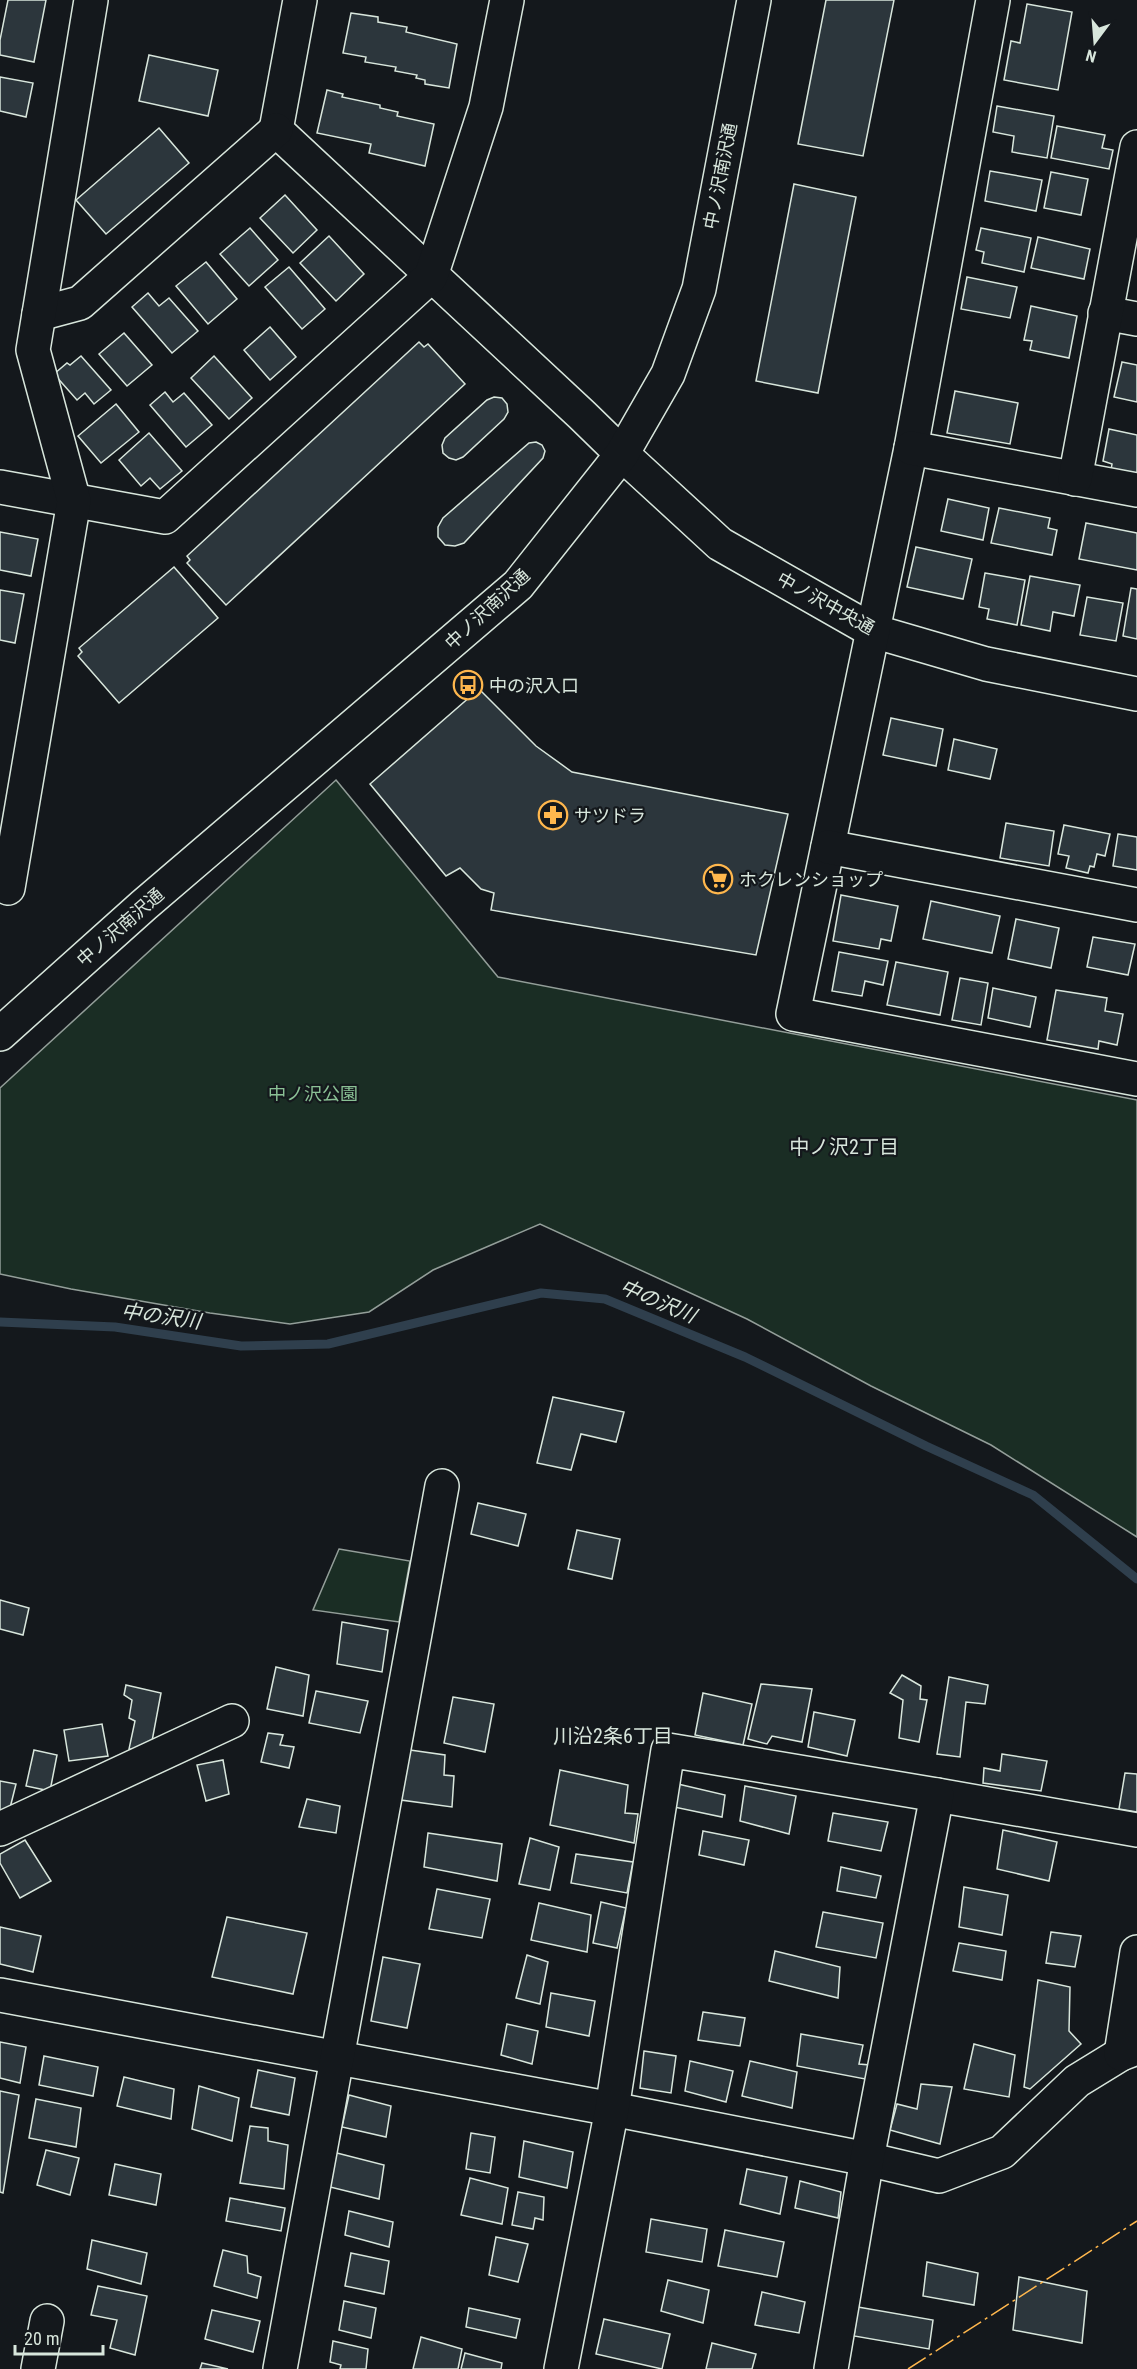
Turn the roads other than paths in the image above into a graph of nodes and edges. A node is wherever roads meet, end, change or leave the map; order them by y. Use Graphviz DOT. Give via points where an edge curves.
graph roads {
  1 [pos="91,0"];
  2 [pos="300,0"];
  3 [pos="507,0"];
  4 [pos="754,0"];
  5 [pos="993,0"];
  6 [pos="276,130"];
  7 [pos="1137,147"];
  8 [pos="431,276"];
  9 [pos="1105,313"];
  10 [pos="39,314"];
  11 [pos="1137,319"];
  12 [pos="910,448"];
  13 [pos="622,454"];
  14 [pos="1075,479"];
  15 [pos="0,487"];
  16 [pos="1137,490"];
  17 [pos="74,501"];
  18 [pos="873,631"];
  19 [pos="1137,694"];
  20 [pos="828,847"];
  21 [pos="0,884"];
  22 [pos="1137,905"];
  23 [pos="0,1034"];
  24 [pos="1137,1079"];
  25 [pos="442,1486"];
  26 [pos="232,1721"];
  27 [pos="936,1795"];
  28 [pos="0,1829"];
  29 [pos="1137,1830"];
  30 [pos="1137,1952"];
  31 [pos="0,1995"];
  32 [pos="1129,2051"];
  33 [pos="337,2059"];
  34 [pos="612,2109"];
  35 [pos="867,2159"];
  36 [pos="47,2321"];
  37 [pos="38,2369"];
  38 [pos="280,2369"];
  39 [pos="561,2369"];
  40 [pos="831,2369"];
  1 -- 10 [label="street"];
  2 -- 6 [label="street"];
  3 -- 8 [label="street" via="486,107"];
  4 -- 13 [label="street, 中ノ沢南沢通" via="699,289 668,374"];
  5 -- 12 [label="street"];
  6 -- 8 [label="street, 中ノ沢中央通"];
  6 -- 10 [label="street" via="80,303"];
  7 -- 9 [label="street"];
  8 -- 13 [label="street, 中ノ沢中央通"];
  8 -- 17 [label="street" via="165,518"];
  9 -- 11 [label="street"];
  9 -- 14 [label="street"];
  10 -- 17 [label="street" via="33,350"];
  12 -- 14 [label="street"];
  12 -- 18 [label="street"];
  13 -- 18 [label="street, 中ノ沢中央通" via="720,544"];
  13 -- 23 [label="street, 中ノ沢南沢通" via="518,585 144,905"];
  14 -- 16 [label="street"];
  15 -- 17 [label="street"];
  17 -- 21 [label="street" via="8,888"];
  18 -- 19 [label="street, 中ノ沢中央通" via="986,664"];
  18 -- 20 [label="street"];
  20 -- 22 [label="street"];
  20 -- 24 [label="street" via="793,1014"];
  25 -- 33 [label="street"];
  26 -- 28 [label="street"];
  27 -- 29 [label="street"];
  27 -- 34 [label="street" via="668,1750"];
  27 -- 35 [label="street"];
  30 -- 32 [label="street"];
  31 -- 33 [label="street"];
  32 -- 35 [label="street" via="1077,2081 1002,2152 939,2176"];
  33 -- 34 [label="street"];
  33 -- 38 [label="street"];
  34 -- 35 [label="street"];
  34 -- 39 [label="street"];
  35 -- 40 [label="street"];
  36 -- 37 [label="street"];
}
